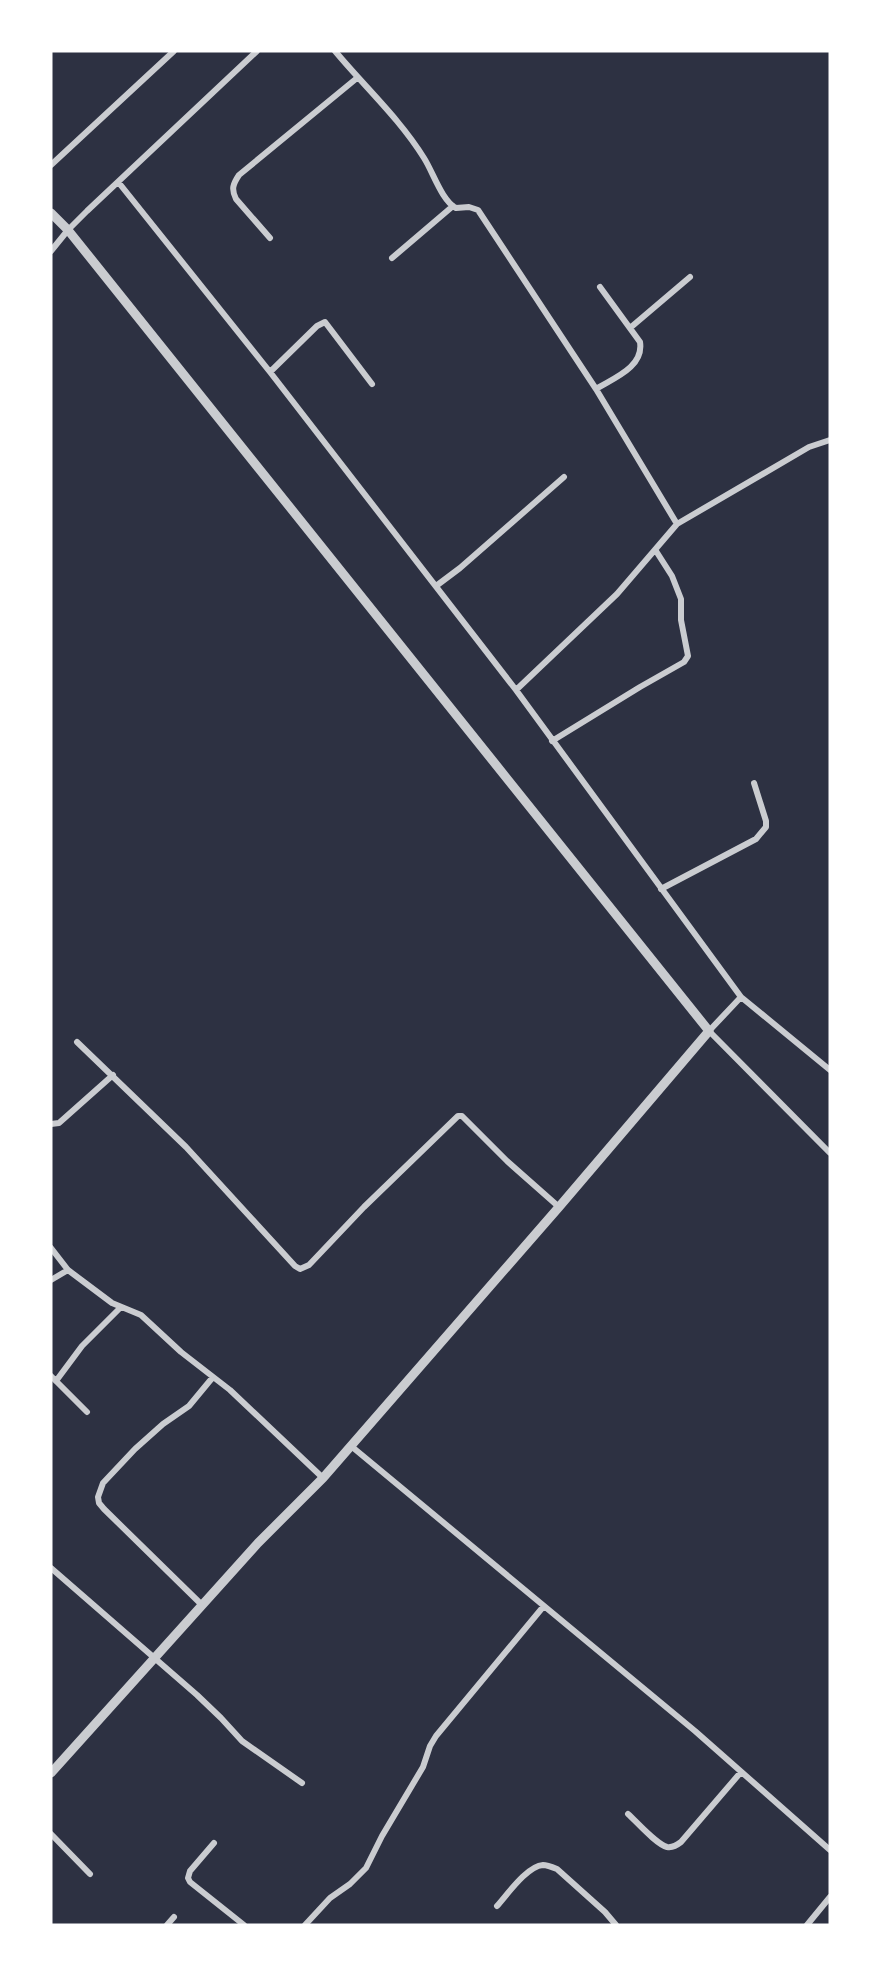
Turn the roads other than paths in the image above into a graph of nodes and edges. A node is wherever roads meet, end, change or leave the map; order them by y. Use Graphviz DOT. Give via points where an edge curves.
graph roads {
  1 [pos="174,51"];
  2 [pos="257,51"];
  3 [pos="335,51"];
  4 [pos="357,78"];
  5 [pos="51,165"];
  6 [pos="119,183"];
  7 [pos="453,206"];
  8 [pos="51,213"];
  9 [pos="68,230"];
  10 [pos="270,238"];
  11 [pos="51,251"];
  12 [pos="392,258"];
  13 [pos="690,277"];
  14 [pos="600,287"];
  15 [pos="630,328"];
  16 [pos="270,372"];
  17 [pos="372,384"];
  18 [pos="596,389"];
  19 [pos="830,440"];
  20 [pos="564,477"];
  21 [pos="677,524"];
  22 [pos="656,551"];
  23 [pos="436,586"];
  24 [pos="516,690"];
  25 [pos="552,741"];
  26 [pos="754,783"];
  27 [pos="661,889"];
  28 [pos="741,997"];
  29 [pos="709,1031"];
  30 [pos="77,1042"];
  31 [pos="830,1070"];
  32 [pos="113,1075"];
  33 [pos="51,1124"];
  34 [pos="830,1153"];
  35 [pos="559,1207"];
  36 [pos="51,1248"];
  37 [pos="68,1270"];
  38 [pos="51,1280"];
  39 [pos="121,1307"];
  40 [pos="213,1377"];
  41 [pos="54,1378"];
  42 [pos="87,1412"];
  43 [pos="351,1446"];
  44 [pos="323,1478"];
  45 [pos="51,1568"];
  46 [pos="202,1605"];
  47 [pos="543,1607"];
  48 [pos="155,1658"];
  49 [pos="741,1772"];
  50 [pos="51,1773"];
  51 [pos="302,1783"];
  52 [pos="628,1815"];
  53 [pos="51,1834"];
  54 [pos="214,1844"];
  55 [pos="830,1850"];
  56 [pos="90,1874"];
  57 [pos="830,1897"];
  58 [pos="497,1906"];
  59 [pos="174,1917"];
  60 [pos="167,1925"];
  61 [pos="244,1925"];
  62 [pos="305,1925"];
  63 [pos="616,1925"];
  64 [pos="807,1925"];
  1 -- 5 [label="street"];
  2 -- 6 [label="street"];
  3 -- 4 [label="street"];
  4 -- 7 [label="street" via="417,148"];
  4 -- 10 [label="street" via="234,182 236,199"];
  6 -- 9 [label="street"];
  6 -- 16 [label="street"];
  7 -- 12 [label="street"];
  7 -- 18 [label="street" via="478,210"];
  8 -- 9 [label="street"];
  9 -- 11 [label="street"];
  9 -- 29 [label="street"];
  13 -- 15 [label="street"];
  14 -- 15 [label="street"];
  15 -- 18 [label="street" via="640,342 639,358"];
  16 -- 17 [label="street" via="325,322"];
  16 -- 23 [label="street"];
  18 -- 21 [label="street"];
  19 -- 21 [label="street" via="809,447"];
  20 -- 23 [label="street"];
  21 -- 22 [label="street"];
  22 -- 24 [label="street" via="617,594"];
  22 -- 25 [label="street" via="681,599 688,656"];
  23 -- 24 [label="street"];
  24 -- 25 [label="street"];
  25 -- 27 [label="street"];
  26 -- 27 [label="street" via="766,821 761,833"];
  27 -- 28 [label="street"];
  28 -- 29 [label="street"];
  28 -- 31 [label="street"];
  29 -- 34 [label="street"];
  29 -- 35 [label="street"];
  30 -- 32 [label="street"];
  32 -- 33 [label="street" via="59,1123"];
  32 -- 35 [label="street" via="300,1269 309,1265 458,1116"];
  35 -- 43 [label="street"];
  36 -- 37 [label="street"];
  37 -- 38 [label="street"];
  37 -- 39 [label="street"];
  39 -- 40 [label="street" via="141,1315"];
  39 -- 41 [label="street"];
  40 -- 44 [label="street"];
  40 -- 46 [label="street" via="189,1406 163,1424 112,1473 98,1497 104,1509"];
  41 -- 42 [label="street"];
  43 -- 44 [label="street"];
  43 -- 47 [label="street"];
  44 -- 46 [label="street"];
  45 -- 48 [label="street"];
  46 -- 48 [label="street"];
  47 -- 49 [label="street"];
  47 -- 62 [label="street" via="436,1736 423,1767 366,1868"];
  48 -- 50 [label="street"];
  48 -- 51 [label="street" via="242,1741"];
  49 -- 52 [label="street" via="676,1846 660,1843"];
  49 -- 55 [label="street"];
  53 -- 56 [label="street"];
  54 -- 61 [label="street" via="188,1878"];
  57 -- 64 [label="street"];
  58 -- 63 [label="street" via="531,1870 549,1866"];
  59 -- 60 [label="street"];
}
